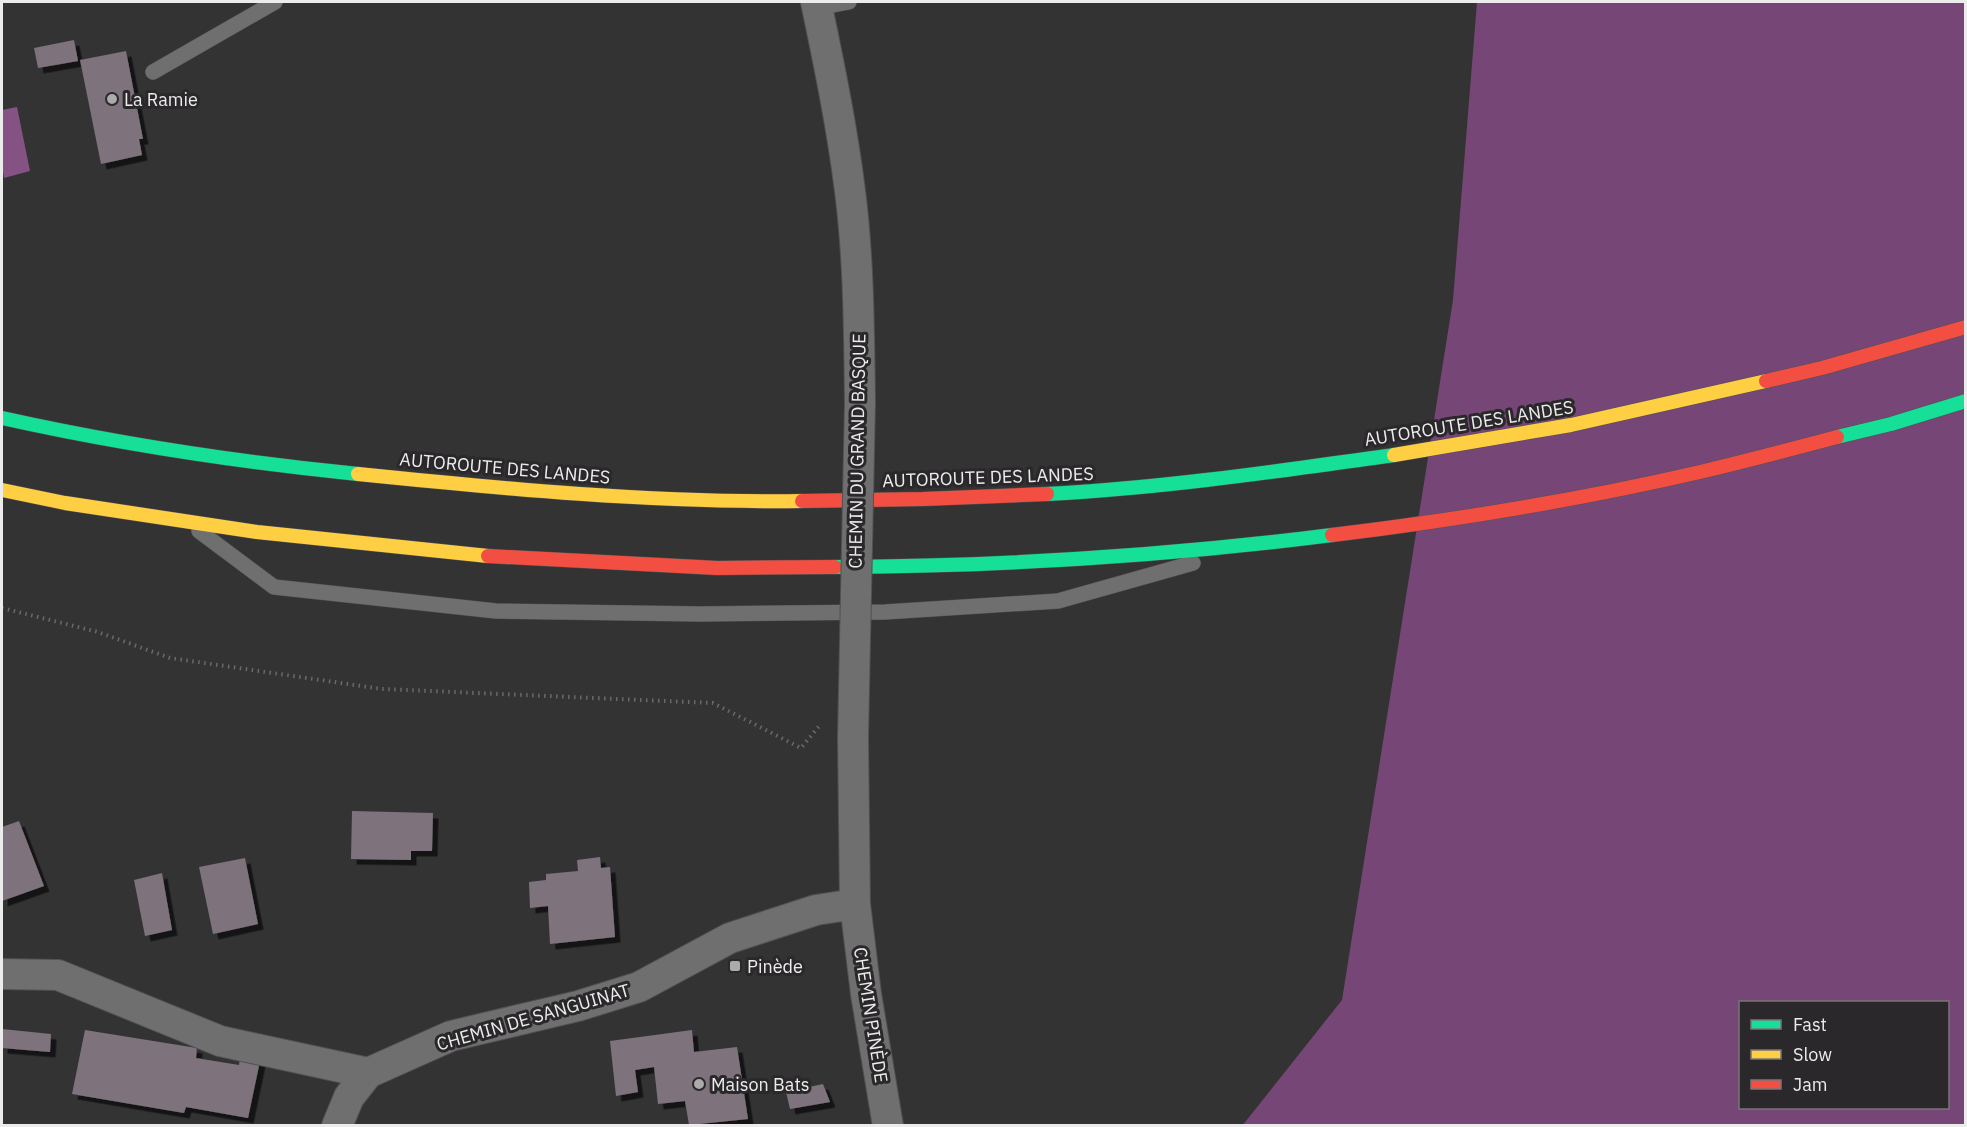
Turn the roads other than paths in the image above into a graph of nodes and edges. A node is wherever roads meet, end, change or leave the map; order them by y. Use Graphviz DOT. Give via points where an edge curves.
graph roads {
  1 [pos="275,2"];
  2 [pos="849,2"];
  3 [pos="816,5"];
  4 [pos="153,72"];
  5 [pos="1965,327"];
  6 [pos="1965,401"];
  7 [pos="2,418"];
  8 [pos="2,490"];
  9 [pos="187,522"];
  10 [pos="1257,545"];
  11 [pos="855,904"];
  12 [pos="2,974"];
  13 [pos="368,1073"];
  14 [pos="337,1125"];
  15 [pos="888,1125"];
  1 -- 4 [label="lane"];
  2 -- 3 [label="lane"];
  3 -- 11 [label="street, CHEMIN DU GRAND BASQUE, bridge" via="838,107 850,193 859,321 853,737"];
  5 -- 7 [label="highway, AUTOROUTE DES LANDES" via="1822,368 1571,425 1244,476 1083,492 724,502 529,491 271,465 80,435"];
  6 -- 10 [label="highway" via="1668,478 1558,501 1422,524"];
  8 -- 9 [label="highway"];
  9 -- 10 [label="highway" via="480,556 717,568 904,567 1096,559"];
  9 -- 10 [label="lane" via="274,587 507,611 885,612 1058,602"];
  11 -- 13 [label="street, CHEMIN DE SANGUINAT" via="816,910 730,938 639,987 578,1006 451,1036"];
  11 -- 15 [label="street, CHEMIN PINÈDE"];
  12 -- 13 [label="street" via="58,975 220,1041"];
  13 -- 14 [label="street, CHEMIN DE SANGUINAT" via="349,1097"];
}
